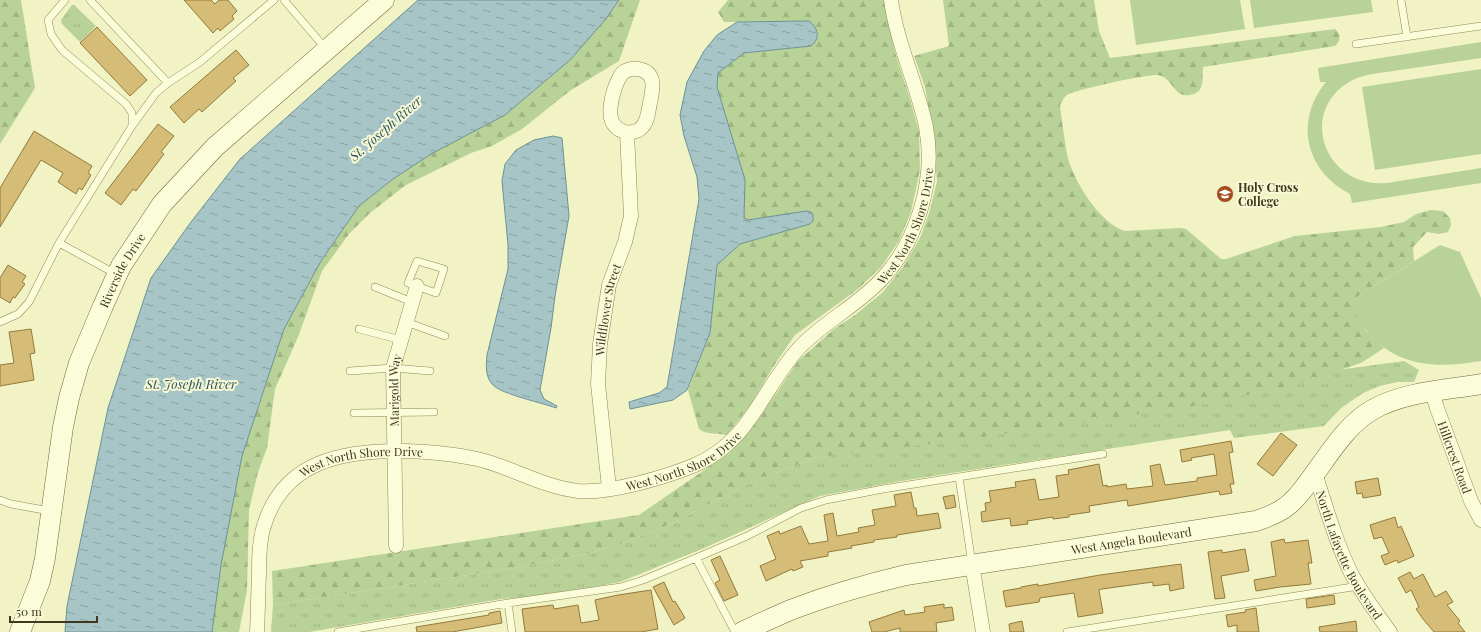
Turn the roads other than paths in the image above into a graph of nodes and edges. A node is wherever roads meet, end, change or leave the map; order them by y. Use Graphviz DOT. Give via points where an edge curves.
graph roads {
  1 [pos="65,0"];
  2 [pos="90,0"];
  3 [pos="274,0"];
  4 [pos="284,0"];
  5 [pos="384,0"];
  6 [pos="891,0"];
  7 [pos="1401,0"];
  8 [pos="1481,26"];
  9 [pos="1407,37"];
  10 [pos="1356,44"];
  11 [pos="327,49"];
  12 [pos="168,83"];
  13 [pos="132,126"];
  14 [pos="627,133"];
  15 [pos="60,243"];
  16 [pos="117,275"];
  17 [pos="417,286"];
  18 [pos="375,288"];
  19 [pos="412,302"];
  20 [pos="0,322"];
  21 [pos="406,322"];
  22 [pos="359,329"];
  23 [pos="445,336"];
  24 [pos="401,340"];
  25 [pos="393,368"];
  26 [pos="350,371"];
  27 [pos="430,371"];
  28 [pos="1481,384"];
  29 [pos="1432,392"];
  30 [pos="434,412"];
  31 [pos="354,413"];
  32 [pos="393,413"];
  33 [pos="394,451"];
  34 [pos="1103,454"];
  35 [pos="1315,473"];
  36 [pos="959,477"];
  37 [pos="609,488"];
  38 [pos="0,500"];
  39 [pos="52,511"];
  40 [pos="1481,520"];
  41 [pos="396,546"];
  42 [pos="696,558"];
  43 [pos="972,564"];
  44 [pos="1359,586"];
  45 [pos="508,603"];
  46 [pos="20,632"];
  47 [pos="257,632"];
  48 [pos="338,632"];
  49 [pos="512,632"];
  50 [pos="735,632"];
  51 [pos="742,632"];
  52 [pos="983,632"];
  53 [pos="1067,632"];
  54 [pos="1390,632"];
  1 -- 13 [label="lane" via="48,20 51,34 62,50 126,104 132,113"];
  2 -- 12 [label="lane"];
  3 -- 12 [label="lane" via="200,62"];
  4 -- 11 [label="lane"];
  5 -- 11 [label="street, Riverside Drive"];
  6 -- 37 [label="street, West North Shore Drive" via="898,36 926,128 927,147 927,171 922,202 917,220 901,254 871,290 802,345 782,370 748,422 728,444 693,466 643,482"];
  7 -- 9 [label="lane"];
  8 -- 9 [label="lane"];
  9 -- 10 [label="lane"];
  11 -- 16 [label="street, Riverside Drive" via="215,147 186,177 162,204"];
  12 -- 13 [label="lane" via="156,93"];
  13 -- 15 [label="lane"];
  14 -- 37 [label="street, Wildflower Street" via="631,216 625,242 609,285 600,344 598,384"];
  15 -- 16 [label="lane"];
  15 -- 20 [label="lane" via="29,302 18,314"];
  16 -- 39 [label="street, Riverside Drive" via="79,363 69,398"];
  17 -- 17 [label="lane" via="436,293 444,269 417,261 408,283"];
  17 -- 19 [label="street, Marigold Way"];
  18 -- 19 [label="lane"];
  19 -- 21 [label="street, Marigold Way"];
  21 -- 23 [label="lane"];
  21 -- 24 [label="street, Marigold Way"];
  22 -- 24 [label="lane"];
  24 -- 25 [label="street, Marigold Way"];
  25 -- 26 [label="lane"];
  25 -- 27 [label="lane"];
  25 -- 32 [label="street, Marigold Way"];
  28 -- 29 [label="street, West Angela Boulevard"];
  29 -- 35 [label="street, West Angela Boulevard" via="1392,401 1372,410 1349,429"];
  29 -- 40 [label="street, Hillcrest Road" via="1471,501"];
  30 -- 32 [label="lane"];
  31 -- 32 [label="lane"];
  32 -- 33 [label="street, Marigold Way"];
  33 -- 37 [label="street, West North Shore Drive" via="462,455 513,470 557,487 578,491"];
  33 -- 41 [label="street, Marigold Way"];
  33 -- 47 [label="street, West North Shore Drive" via="345,454 323,461 302,472 276,498 263,529 259,550"];
  34 -- 36 [label="lane"];
  35 -- 43 [label="street, West Angela Boulevard" via="1302,491 1284,508 1256,521"];
  35 -- 44 [label="street, North Lafayette Boulevard" via="1342,554"];
  36 -- 42 [label="lane" via="826,500 801,508 747,536"];
  36 -- 43 [label="lane"];
  38 -- 39 [label="lane"];
  39 -- 46 [label="street, Riverside Drive" via="40,581"];
  42 -- 45 [label="lane" via="621,587"];
  42 -- 50 [label="lane"];
  43 -- 51 [label="street, West Angela Boulevard" via="867,584 792,610"];
  43 -- 52 [label="street"];
  44 -- 53 [label="lane"];
  44 -- 54 [label="street, North Lafayette Boulevard"];
  45 -- 48 [label="lane"];
  45 -- 49 [label="lane"];
}
